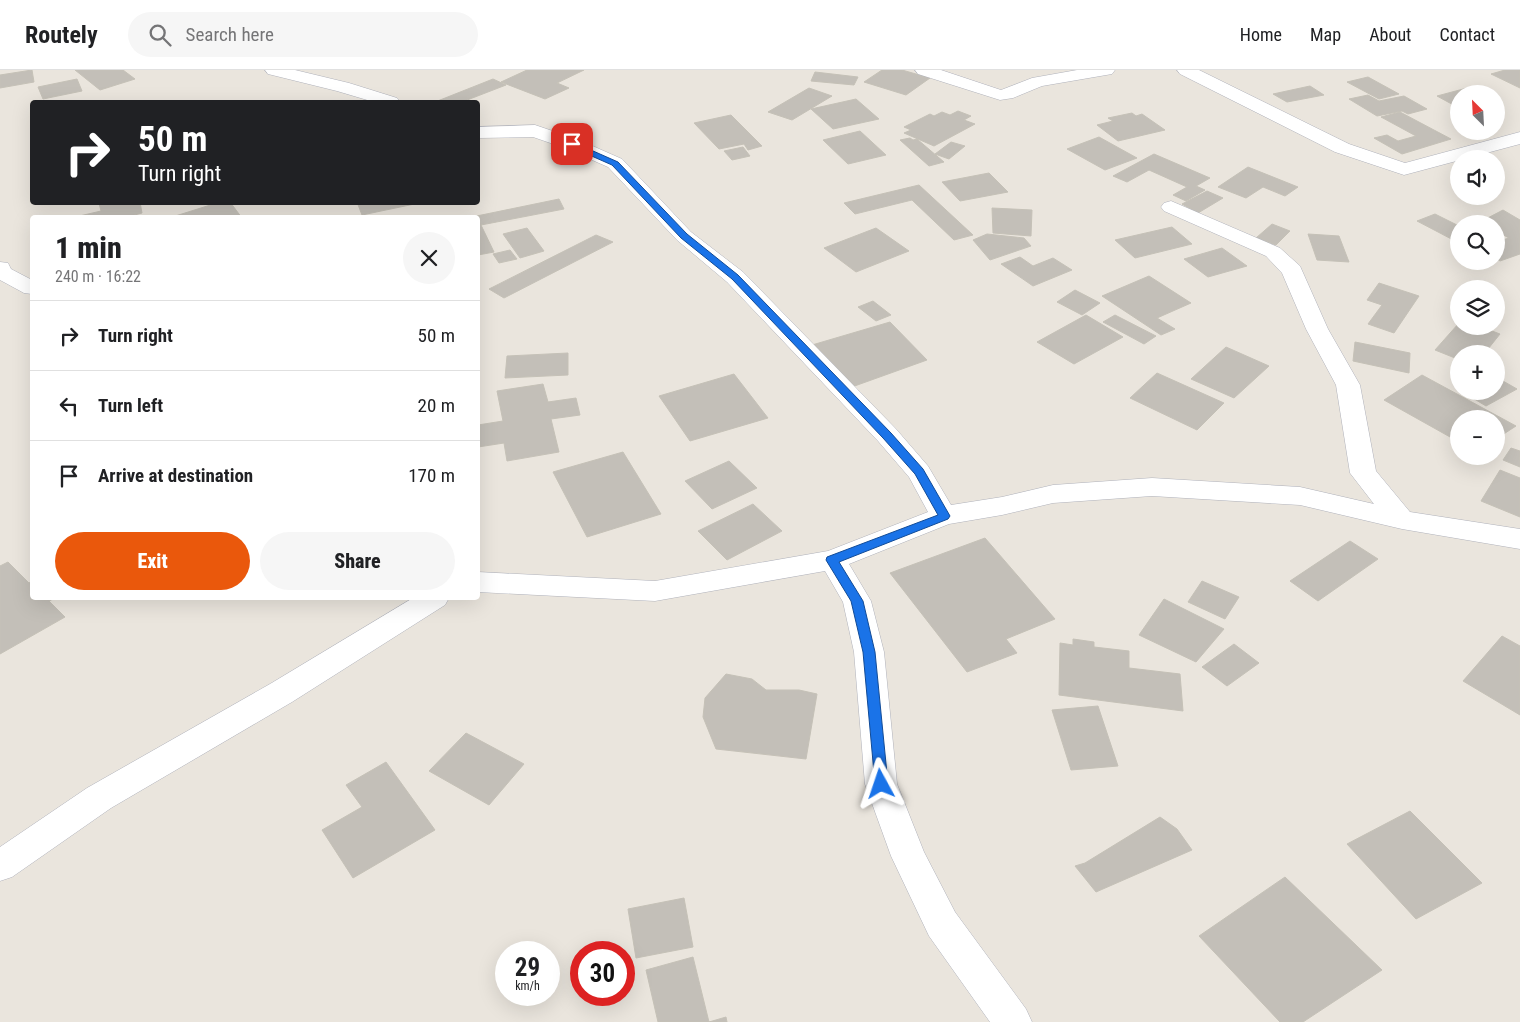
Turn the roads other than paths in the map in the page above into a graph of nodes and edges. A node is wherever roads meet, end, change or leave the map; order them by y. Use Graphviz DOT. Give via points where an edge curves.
graph roads {
  1 [pos="274,70"];
  2 [pos="924,70"];
  3 [pos="1106,70"];
  4 [pos="1186,70"];
  5 [pos="385,100"];
  6 [pos="480,133"];
  7 [pos="1520,138"];
  8 [pos="1171,207"];
  9 [pos="0,268"];
  10 [pos="30,287"];
  11 [pos="944,516"];
  12 [pos="1402,520"];
  13 [pos="1520,539"];
  14 [pos="832,560"];
  15 [pos="480,582"];
  16 [pos="432,600"];
  17 [pos="0,866"];
  18 [pos="1013,1022"];
  1 -- 5 [label="street"];
  2 -- 3 [label="street" via="1000,95 1038,82"];
  4 -- 7 [label="street" via="1342,148 1404,169"];
  6 -- 11 [label="street" via="535,131 615,163 684,236 735,277 887,436 919,472"];
  8 -- 12 [label="street" via="1272,252 1292,271 1317,329 1348,385 1363,473"];
  9 -- 10 [label="street" via="3,274"];
  11 -- 12 [label="street" via="1053,494 1152,487 1300,496"];
  11 -- 14 [label="street"];
  12 -- 13 [label="street"];
  14 -- 15 [label="street" via="655,591"];
  14 -- 18 [label="street" via="857,601 869,652 881,784 908,856 942,924"];
  16 -- 17 [label="street" via="99,798"];
}
